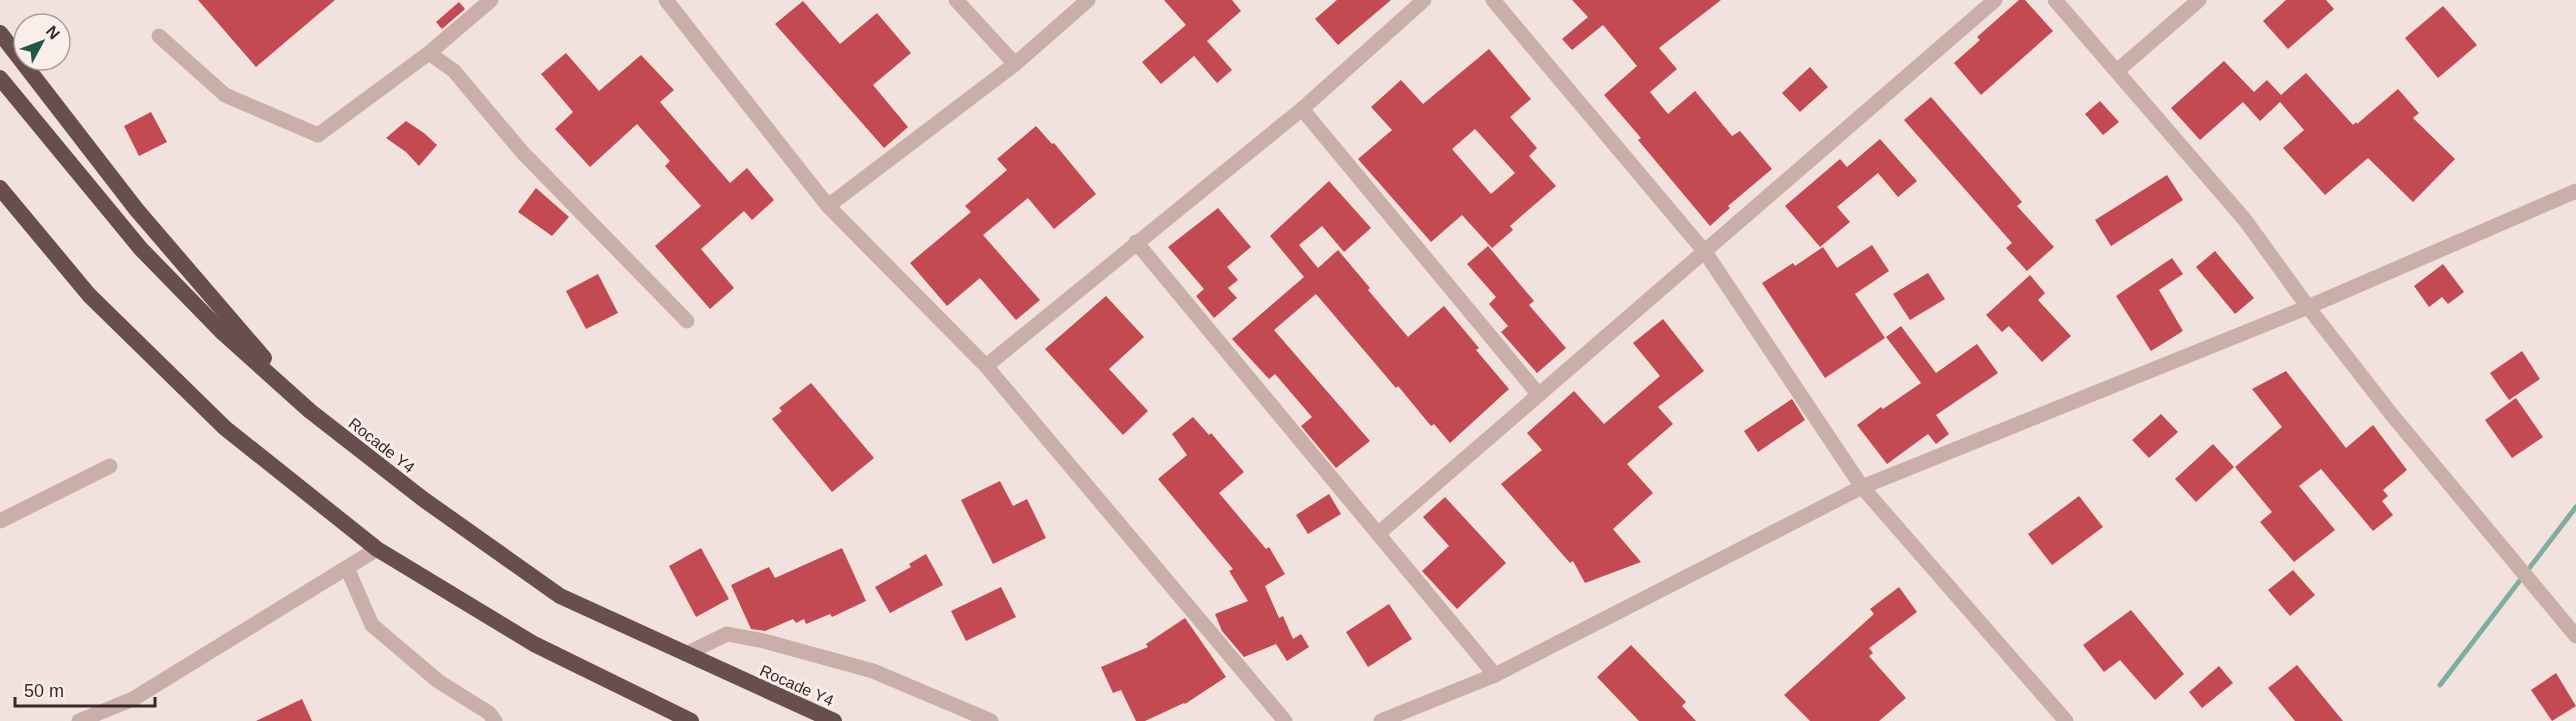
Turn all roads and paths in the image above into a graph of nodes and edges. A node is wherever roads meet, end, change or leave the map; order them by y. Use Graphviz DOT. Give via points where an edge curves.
graph roads {
  1 [pos="491,0"];
  2 [pos="666,0"];
  3 [pos="956,0"];
  4 [pos="1088,0"];
  5 [pos="1424,0"];
  6 [pos="1493,0"];
  7 [pos="1995,0"];
  8 [pos="2055,0"];
  9 [pos="2199,0"];
  10 [pos="0,33"];
  11 [pos="159,36"];
  12 [pos="429,53"];
  13 [pos="1015,64"];
  14 [pos="2117,71"];
  15 [pos="0,78"];
  16 [pos="1302,109"];
  17 [pos="0,188"];
  18 [pos="2576,191"];
  19 [pos="828,206"];
  20 [pos="1136,242"];
  21 [pos="1705,252"];
  22 [pos="2308,307"];
  23 [pos="687,321"];
  24 [pos="986,366"];
  25 [pos="1539,395"];
  26 [pos="310,411"];
  27 [pos="110,466"];
  28 [pos="1862,487"];
  29 [pos="0,521"];
  30 [pos="1379,533"];
  31 [pos="378,549"];
  32 [pos="346,568"];
  33 [pos="2576,636"];
  34 [pos="686,654"];
  35 [pos="1495,675"];
  36 [pos="79,721"];
  37 [pos="495,721"];
  38 [pos="691,721"];
  39 [pos="834,721"];
  40 [pos="991,721"];
  41 [pos="1285,721"];
  42 [pos="1381,721"];
  43 [pos="2066,721"];
  1 -- 12 [label="street"];
  2 -- 19 [label="street"];
  3 -- 13 [label="street"];
  4 -- 13 [label="street"];
  5 -- 16 [label="street"];
  6 -- 21 [label="street"];
  7 -- 21 [label="street"];
  8 -- 14 [label="street"];
  9 -- 14 [label="street"];
  10 -- 26 [label="highway" via="136,209"];
  11 -- 12 [label="street" via="225,95 318,135"];
  12 -- 23 [label="street" via="454,71 523,153"];
  13 -- 19 [label="street"];
  14 -- 22 [label="street" via="2245,220"];
  15 -- 26 [label="highway, Rocade Y4" via="141,249 221,331"];
  16 -- 20 [label="street"];
  16 -- 25 [label="street"];
  17 -- 31 [label="highway" via="89,295 225,428"];
  18 -- 22 [label="street"];
  19 -- 24 [label="street"];
  20 -- 24 [label="street"];
  20 -- 30 [label="street"];
  21 -- 25 [label="street"];
  21 -- 28 [label="street"];
  22 -- 28 [label="street"];
  22 -- 33 [label="street" via="2392,415"];
  24 -- 41 [label="street"];
  25 -- 30 [label="street"];
  26 -- 34 [label="highway, Rocade Y4" via="423,499 560,596"];
  27 -- 29 [label="street"];
  28 -- 35 [label="street"];
  28 -- 43 [label="street"];
  30 -- 35 [label="street"];
  31 -- 32 [label="street"];
  31 -- 38 [label="highway" via="534,644"];
  32 -- 36 [label="street" via="133,699"];
  32 -- 37 [label="street" via="372,625 438,681 489,713"];
  34 -- 39 [label="highway, Rocade Y4"];
  34 -- 40 [label="street" via="727,634 764,641 873,671"];
  35 -- 42 [label="street"];
}
